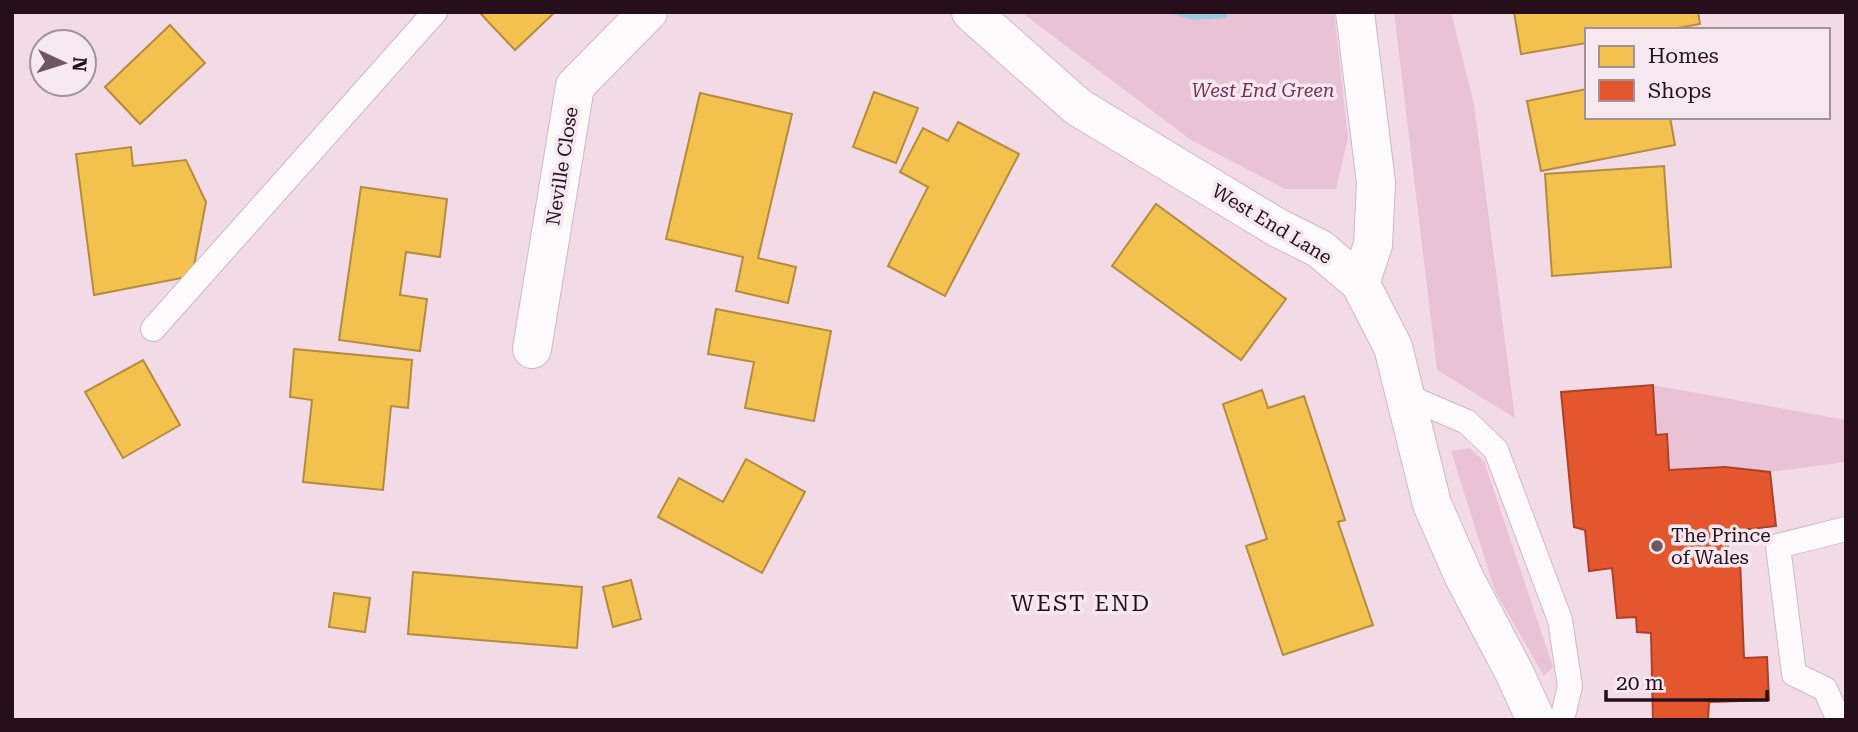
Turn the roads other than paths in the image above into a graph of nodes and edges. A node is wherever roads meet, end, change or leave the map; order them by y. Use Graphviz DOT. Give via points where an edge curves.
graph roads {
  1 [pos="435,12"];
  2 [pos="648,12"];
  3 [pos="971,12"];
  4 [pos="1355,12"];
  5 [pos="1360,284"];
  6 [pos="153,329"];
  7 [pos="532,349"];
  8 [pos="1404,395"];
  9 [pos="1846,529"];
  10 [pos="1536,720"];
  11 [pos="1562,720"];
  12 [pos="1839,720"];
  1 -- 6 [label="lane"];
  2 -- 7 [label="street, Neville Close" via="575,86"];
  3 -- 5 [label="street, West End Lane" via="1078,107 1278,228 1320,248"];
  4 -- 5 [label="street" via="1376,183 1373,246"];
  5 -- 8 [label="street, West End Lane" via="1392,347"];
  8 -- 10 [label="street, West End Lane" via="1432,504"];
  8 -- 11 [label="lane" via="1466,422 1496,450 1560,621 1570,686"];
  9 -- 12 [label="lane" via="1778,546 1794,674 1825,689"];
}
